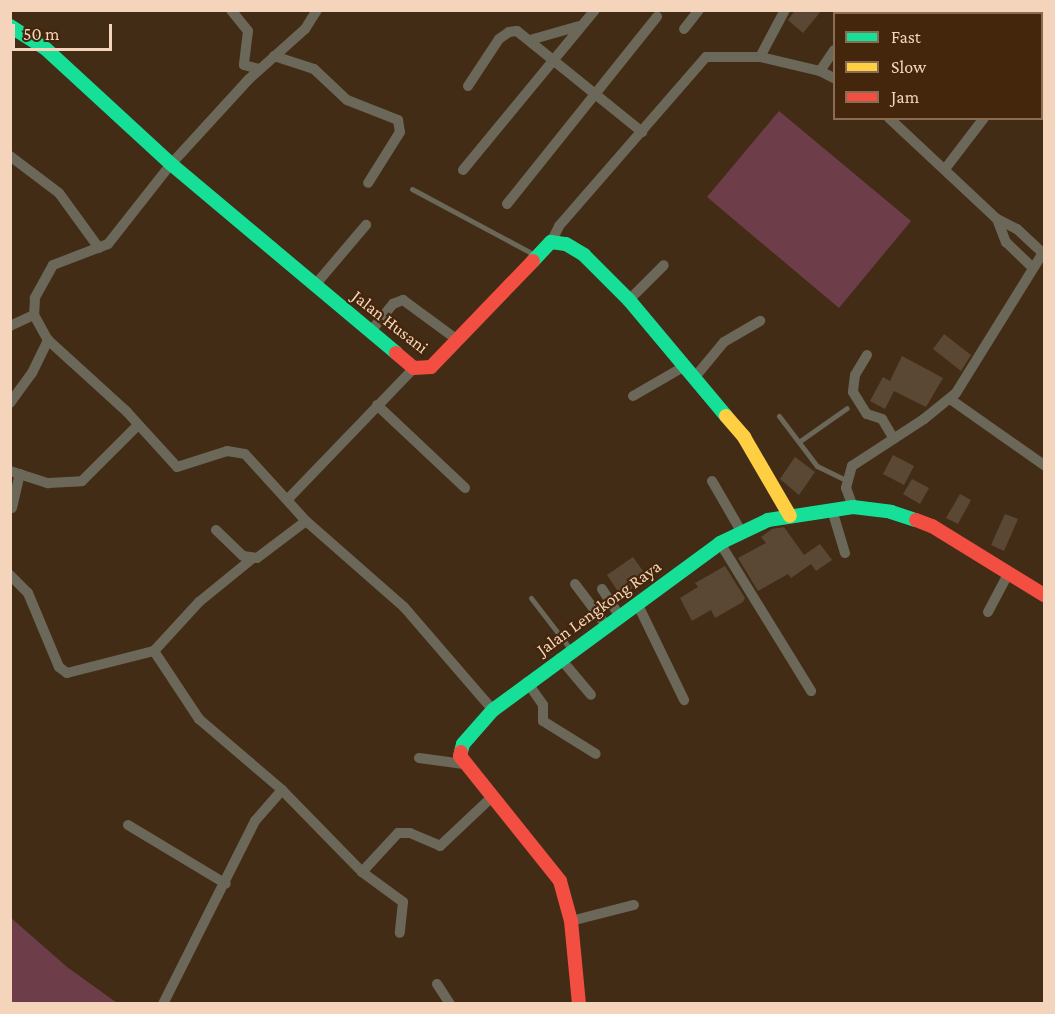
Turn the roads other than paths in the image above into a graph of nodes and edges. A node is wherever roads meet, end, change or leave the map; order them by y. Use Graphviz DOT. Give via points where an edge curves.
graph roads {
  1 [pos="231,10"];
  2 [pos="317,10"];
  3 [pos="595,10"];
  4 [pos="699,10"];
  5 [pos="785,10"];
  6 [pos="657,17"];
  7 [pos="10,26"];
  8 [pos="579,26"];
  9 [pos="684,29"];
  10 [pos="530,40"];
  11 [pos="833,52"];
  12 [pos="274,56"];
  13 [pos="760,57"];
  14 [pos="552,60"];
  15 [pos="259,69"];
  16 [pos="820,71"];
  17 [pos="833,78"];
  18 [pos="468,86"];
  19 [pos="595,94"];
  20 [pos="891,120"];
  21 [pos="982,120"];
  22 [pos="642,132"];
  23 [pos="10,156"];
  24 [pos="171,164"];
  25 [pos="945,169"];
  26 [pos="463,170"];
  27 [pos="368,183"];
  28 [pos="412,189"];
  29 [pos="507,204"];
  30 [pos="997,219"];
  31 [pos="366,225"];
  32 [pos="550,242"];
  33 [pos="99,248"];
  34 [pos="1044,252"];
  35 [pos="535,255"];
  36 [pos="664,265"];
  37 [pos="1033,268"];
  38 [pos="315,285"];
  39 [pos="628,300"];
  40 [pos="34,315"];
  41 [pos="760,321"];
  42 [pos="10,326"];
  43 [pos="371,331"];
  44 [pos="456,339"];
  45 [pos="48,340"];
  46 [pos="867,355"];
  47 [pos="414,368"];
  48 [pos="690,371"];
  49 [pos="633,396"];
  50 [pos="950,399"];
  51 [pos="10,403"];
  52 [pos="377,405"];
  53 [pos="847,408"];
  54 [pos="780,416"];
  55 [pos="138,425"];
  56 [pos="894,439"];
  57 [pos="800,441"];
  58 [pos="1044,465"];
  59 [pos="15,472"];
  60 [pos="712,480"];
  61 [pos="846,480"];
  62 [pos="465,488"];
  63 [pos="288,500"];
  64 [pos="779,500"];
  65 [pos="853,507"];
  66 [pos="12,508"];
  67 [pos="832,510"];
  68 [pos="790,516"];
  69 [pos="768,520"];
  70 [pos="306,521"];
  71 [pos="216,530"];
  72 [pos="741,531"];
  73 [pos="720,543"];
  74 [pos="845,553"];
  75 [pos="253,558"];
  76 [pos="1008,574"];
  77 [pos="10,575"];
  78 [pos="575,584"];
  79 [pos="602,590"];
  80 [pos="1044,595"];
  81 [pos="531,598"];
  82 [pos="637,603"];
  83 [pos="988,612"];
  84 [pos="619,615"];
  85 [pos="606,625"];
  86 [pos="154,651"];
  87 [pos="566,654"];
  88 [pos="527,682"];
  89 [pos="811,691"];
  90 [pos="591,695"];
  91 [pos="684,700"];
  92 [pos="493,710"];
  93 [pos="596,754"];
  94 [pos="418,758"];
  95 [pos="464,764"];
  96 [pos="282,790"];
  97 [pos="493,796"];
  98 [pos="128,825"];
  99 [pos="362,872"];
  100 [pos="226,884"];
  101 [pos="634,905"];
  102 [pos="571,921"];
  103 [pos="400,933"];
  104 [pos="437,984"];
  105 [pos="163,1004"];
  106 [pos="450,1004"];
  107 [pos="579,1004"];
  1 -- 15 [label="street" via="248,31 244,64"];
  2 -- 12 [label="street" via="305,29"];
  3 -- 8 [label="street"];
  4 -- 9 [label="street"];
  5 -- 13 [label="street"];
  6 -- 19 [label="street"];
  7 -- 24 [label="street, Jalan Husani" via="46,49"];
  8 -- 10 [label="street"];
  8 -- 14 [label="street"];
  10 -- 14 [label="street"];
  10 -- 18 [label="street" via="517,31 506,33"];
  11 -- 16 [label="street"];
  12 -- 15 [label="street"];
  12 -- 27 [label="street" via="314,69 347,100 398,120 400,132"];
  13 -- 16 [label="street"];
  13 -- 22 [label="street" via="706,57"];
  14 -- 19 [label="street"];
  14 -- 26 [label="street"];
  15 -- 24 [label="street"];
  16 -- 17 [label="street"];
  19 -- 22 [label="street"];
  19 -- 29 [label="street"];
  20 -- 25 [label="street"];
  21 -- 25 [label="street"];
  22 -- 32 [label="street" via="559,226"];
  23 -- 33 [label="street" via="59,193"];
  24 -- 33 [label="street" via="108,243"];
  24 -- 38 [label="street, Jalan Husani"];
  25 -- 30 [label="street"];
  28 -- 35 [label="lane"];
  30 -- 34 [label="street" via="1017,229"];
  30 -- 37 [label="street" via="1006,242"];
  31 -- 38 [label="street"];
  32 -- 35 [label="street, Jalan Husani"];
  32 -- 39 [label="street" via="566,244 584,255"];
  33 -- 40 [label="street" via="53,265 35,298"];
  34 -- 37 [label="street"];
  35 -- 44 [label="street, Jalan Husani"];
  36 -- 39 [label="street"];
  37 -- 50 [label="street" via="981,358"];
  38 -- 43 [label="street, Jalan Husani"];
  39 -- 48 [label="street"];
  40 -- 42 [label="street"];
  40 -- 45 [label="street"];
  41 -- 48 [label="street" via="724,342"];
  43 -- 44 [label="street" via="393,304 403,300"];
  43 -- 47 [label="street, Jalan Husani"];
  44 -- 47 [label="street, Jalan Husani" via="429,370"];
  45 -- 51 [label="street" via="32,373"];
  45 -- 55 [label="street"];
  46 -- 56 [label="street" via="855,375 853,392 867,414 882,419"];
  47 -- 52 [label="street"];
  48 -- 49 [label="street"];
  48 -- 64 [label="street" via="744,437"];
  50 -- 56 [label="street"];
  50 -- 58 [label="street"];
  52 -- 62 [label="street"];
  52 -- 63 [label="street"];
  53 -- 57 [label="lane"];
  54 -- 57 [label="lane"];
  55 -- 59 [label="street" via="82,481 48,483"];
  55 -- 63 [label="street" via="177,467 227,451 245,454"];
  56 -- 61 [label="street" via="852,466"];
  57 -- 61 [label="lane" via="822,470"];
  59 -- 66 [label="street"];
  60 -- 72 [label="street"];
  61 -- 65 [label="street"];
  63 -- 70 [label="street"];
  64 -- 68 [label="street"];
  64 -- 69 [label="street"];
  65 -- 67 [label="street, Jalan Lengkong Raya"];
  65 -- 76 [label="street, Jalan Lengkong Raya" via="919,520"];
  67 -- 68 [label="street, Jalan Lengkong Raya"];
  67 -- 74 [label="street"];
  68 -- 69 [label="street, Jalan Lengkong Raya"];
  69 -- 72 [label="street, Jalan Lengkong Raya"];
  70 -- 75 [label="street" via="264,555"];
  70 -- 92 [label="street" via="404,607"];
  71 -- 75 [label="street" via="243,556"];
  72 -- 73 [label="street, Jalan Lengkong Raya"];
  73 -- 82 [label="street, Jalan Lengkong Raya"];
  73 -- 89 [label="street"];
  75 -- 86 [label="street" via="199,602"];
  76 -- 80 [label="street, Jalan Lengkong Raya"];
  76 -- 83 [label="street"];
  77 -- 86 [label="street" via="28,593 63,671 78,671"];
  78 -- 85 [label="street"];
  79 -- 84 [label="street"];
  81 -- 87 [label="lane"];
  82 -- 84 [label="street, Jalan Lengkong Raya"];
  82 -- 91 [label="street"];
  84 -- 85 [label="street, Jalan Lengkong Raya"];
  85 -- 87 [label="street, Jalan Lengkong Raya"];
  86 -- 96 [label="street" via="199,719"];
  87 -- 88 [label="street, Jalan Lengkong Raya"];
  87 -- 90 [label="street"];
  88 -- 92 [label="street, Jalan Lengkong Raya"];
  88 -- 93 [label="street" via="543,705 543,721"];
  92 -- 95 [label="street, Jalan Lengkong Raya" via="463,744 460,753"];
  94 -- 95 [label="street"];
  95 -- 97 [label="street"];
  96 -- 99 [label="street"];
  96 -- 100 [label="street" via="255,821"];
  97 -- 99 [label="street" via="440,846 410,833 399,833"];
  97 -- 102 [label="street" via="551,866 566,897"];
  98 -- 100 [label="street"];
  99 -- 103 [label="street" via="403,902"];
  100 -- 105 [label="street"];
  101 -- 102 [label="street"];
  102 -- 107 [label="street"];
  104 -- 106 [label="street"];
}
